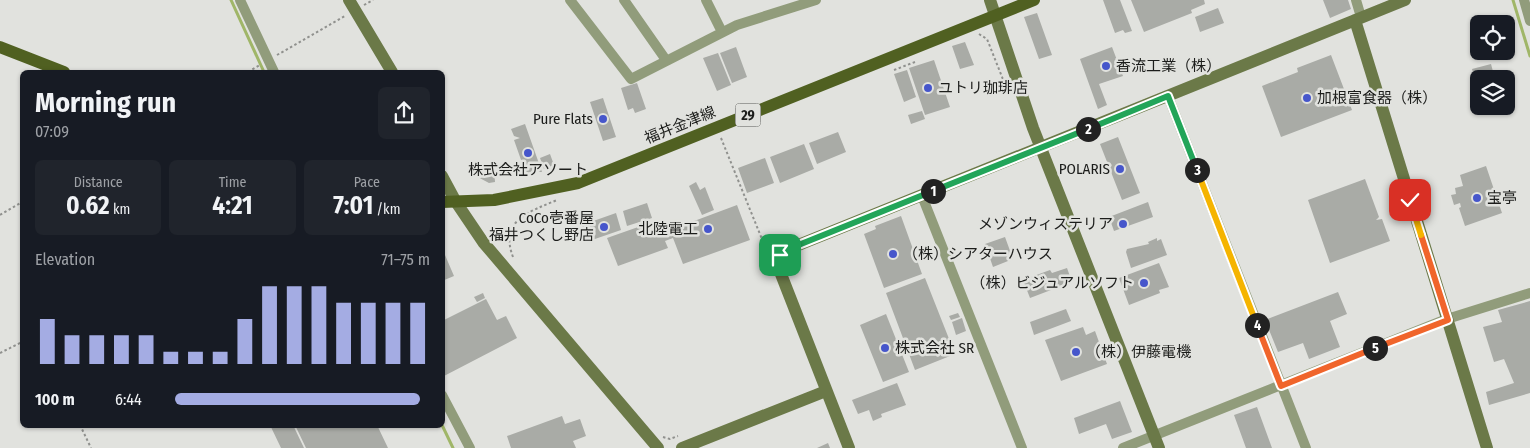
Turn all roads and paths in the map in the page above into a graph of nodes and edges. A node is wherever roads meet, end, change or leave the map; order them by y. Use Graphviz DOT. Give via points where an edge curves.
graph roads {
  1 [pos="240,0"];
  2 [pos="373,0"];
  3 [pos="570,0"];
  4 [pos="624,0"];
  5 [pos="706,0"];
  6 [pos="816,0"];
  7 [pos="990,0"];
  8 [pos="1034,0"];
  9 [pos="1356,0"];
  10 [pos="1405,0"];
  11 [pos="1524,0"];
  12 [pos="352,5"];
  13 [pos="995,16"];
  14 [pos="1358,18"];
  15 [pos="1530,21"];
  16 [pos="722,32"];
  17 [pos="978,34"];
  18 [pos="0,47"];
  19 [pos="268,60"];
  20 [pos="666,60"];
  21 [pos="918,60"];
  22 [pos="59,70"];
  23 [pos="251,70"];
  24 [pos="273,70"];
  25 [pos="391,70"];
  26 [pos="886,73"];
  27 [pos="1008,92"];
  28 [pos="1168,96"];
  29 [pos="720,134"];
  30 [pos="1041,148"];
  31 [pos="445,182"];
  32 [pos="922,196"];
  33 [pos="558,200"];
  34 [pos="445,202"];
  35 [pos="456,202"];
  36 [pos="20,203"];
  37 [pos="0,215"];
  38 [pos="770,259"];
  39 [pos="515,263"];
  40 [pos="1530,293"];
  41 [pos="1448,320"];
  42 [pos="20,343"];
  43 [pos="0,353"];
  44 [pos="1281,386"];
  45 [pos="826,391"];
  46 [pos="445,401"];
  47 [pos="81,428"];
  48 [pos="1154,436"];
  49 [pos="661,442"];
  50 [pos="681,442"];
  51 [pos="91,448"];
  52 [pos="470,448"];
  53 [pos="849,448"];
  54 [pos="1022,448"];
  55 [pos="1123,448"];
  56 [pos="1159,448"];
  57 [pos="1306,448"];
  58 [pos="1487,448"];
  1 -- 19 [label="street"];
  2 -- 12 [label="path"];
  3 -- 20 [label="street" via="631,79"];
  4 -- 20 [label="street"];
  5 -- 16 [label="street"];
  6 -- 16 [label="street"];
  7 -- 13 [label="street"];
  8 -- 13 [label="main road, 福井金津線 / 29"];
  9 -- 14 [label="street"];
  10 -- 14 [label="street"];
  11 -- 15 [label="street"];
  12 -- 19 [label="path"];
  12 -- 25 [label="street"];
  13 -- 30 [label="street"];
  13 -- 35 [label="main road, 福井金津線 / 29" via="596,177 517,197"];
  14 -- 28 [label="street"];
  14 -- 41 [label="street"];
  16 -- 20 [label="street"];
  17 -- 27 [label="path" via="987,39"];
  18 -- 22 [label="main road"];
  19 -- 23 [label="path"];
  19 -- 24 [label="street"];
  21 -- 26 [label="path"];
  28 -- 30 [label="street"];
  28 -- 44 [label="street"];
  29 -- 38 [label="path"];
  30 -- 32 [label="street"];
  30 -- 48 [label="street"];
  31 -- 35 [label="street"];
  32 -- 45 [label="street" via="780,255 779,269"];
  32 -- 54 [label="street"];
  33 -- 39 [label="path" via="522,215 514,224 508,246"];
  34 -- 35 [label="main road, 福井金津線 / 29"];
  35 -- 49 [label="street" via="509,274"];
  36 -- 37 [label="path"];
  40 -- 41 [label="street"];
  41 -- 44 [label="street"];
  41 -- 58 [label="street"];
  42 -- 43 [label="path"];
  44 -- 48 [label="street"];
  44 -- 57 [label="street"];
  45 -- 50 [label="street"];
  45 -- 53 [label="street"];
  46 -- 52 [label="street"];
  47 -- 51 [label="path"];
  48 -- 55 [label="street"];
  48 -- 56 [label="street"];
  49 -- 50 [label="path" via="670,439"];
}
